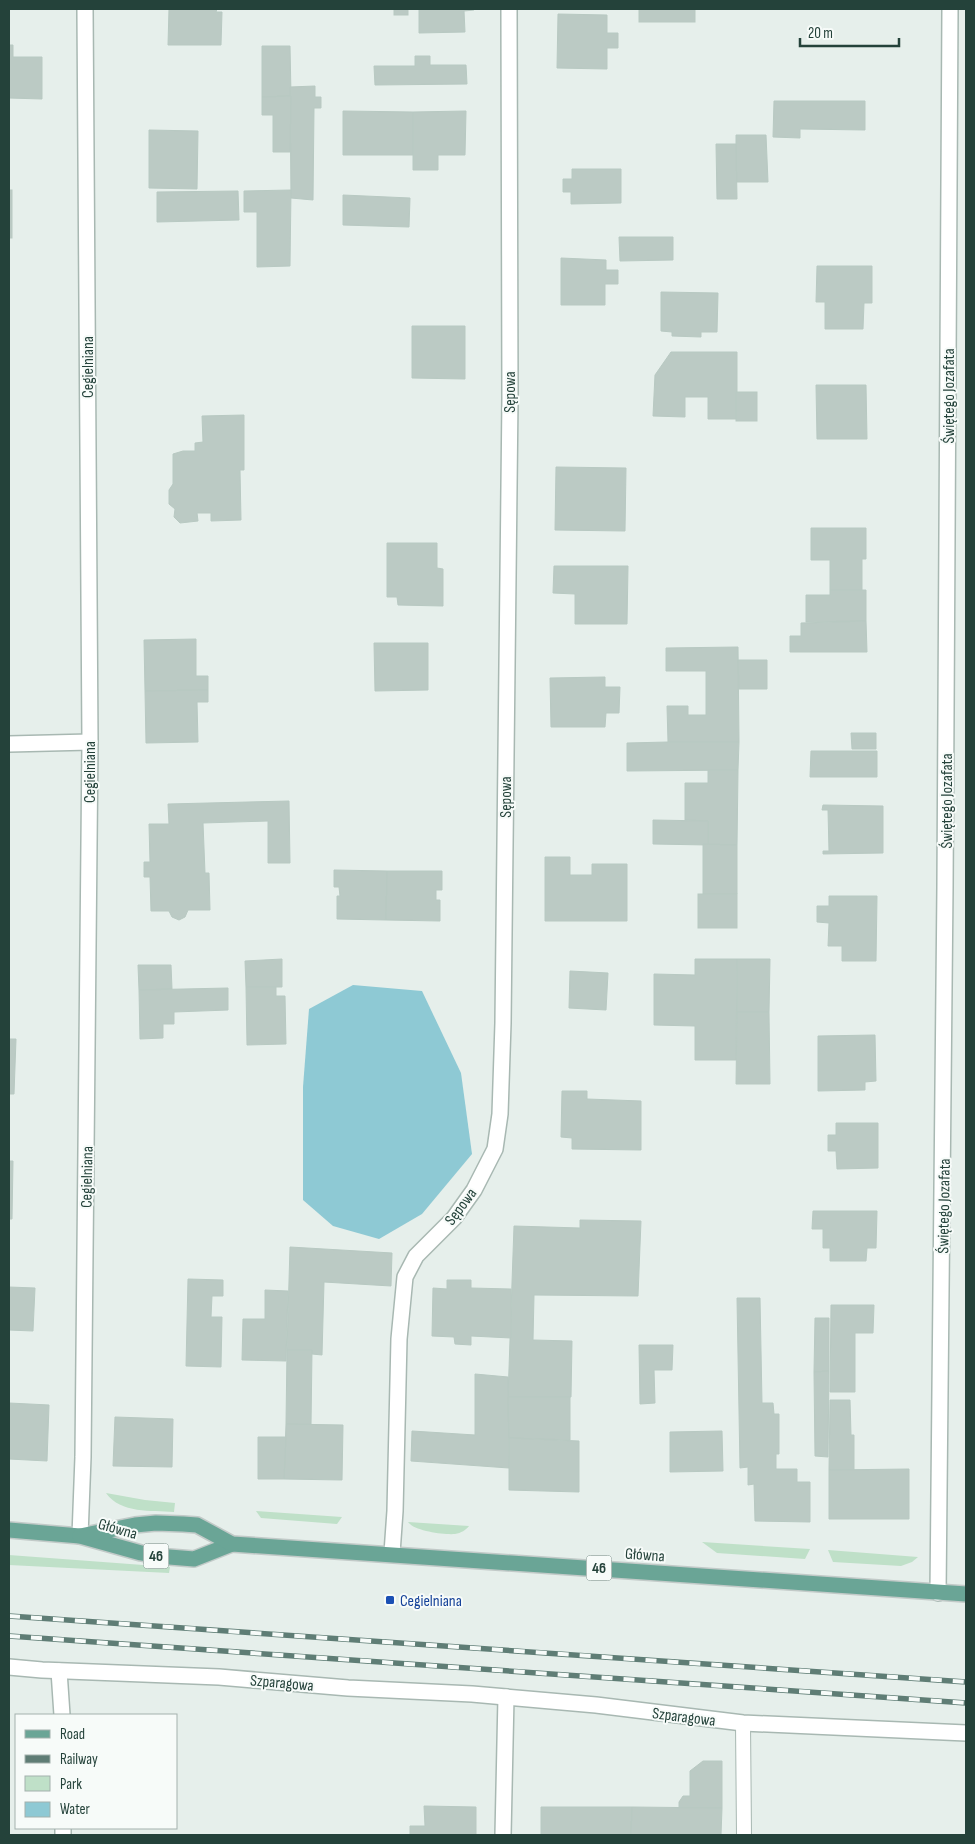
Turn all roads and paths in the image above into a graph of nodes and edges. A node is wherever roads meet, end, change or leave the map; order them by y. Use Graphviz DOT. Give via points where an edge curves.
graph roads {
  1 [pos="85,9"];
  2 [pos="510,9"];
  3 [pos="950,9"];
  4 [pos="90,742"];
  5 [pos="9,744"];
  6 [pos="9,1530"];
  7 [pos="80,1536"];
  8 [pos="232,1544"];
  9 [pos="392,1553"];
  10 [pos="938,1593"];
  11 [pos="966,1594"];
  12 [pos="9,1667"];
  13 [pos="59,1671"];
  14 [pos="506,1697"];
  15 [pos="62,1714"];
  16 [pos="743,1723"];
  17 [pos="966,1733"];
  18 [pos="504,1835"];
  19 [pos="744,1835"];
  1 -- 4 [label="street, Cegielniana"];
  2 -- 9 [label="street, Sępowa" via="510,398 500,1114 495,1149 474,1190 454,1218 416,1256 404,1277"];
  3 -- 10 [label="street, Świętego Jozafata"];
  4 -- 5 [label="street"];
  4 -- 7 [label="street, Cegielniana"];
  6 -- 7 [label="main road, Główna / 46"];
  7 -- 8 [label="main road, Główna / 46" via="149,1555 194,1559"];
  7 -- 8 [label="main road, Główna / 46" via="142,1524 183,1524 197,1525"];
  8 -- 9 [label="main road, Główna / 46"];
  9 -- 10 [label="main road, Główna / 46"];
  10 -- 11 [label="main road, Główna / 46"];
  12 -- 13 [label="street, Szparagowa"];
  13 -- 14 [label="street, Szparagowa" via="219,1677"];
  13 -- 15 [label="street"];
  14 -- 16 [label="street, Szparagowa"];
  14 -- 18 [label="street"];
  16 -- 17 [label="street, Szparagowa"];
  16 -- 19 [label="lane"];
}
